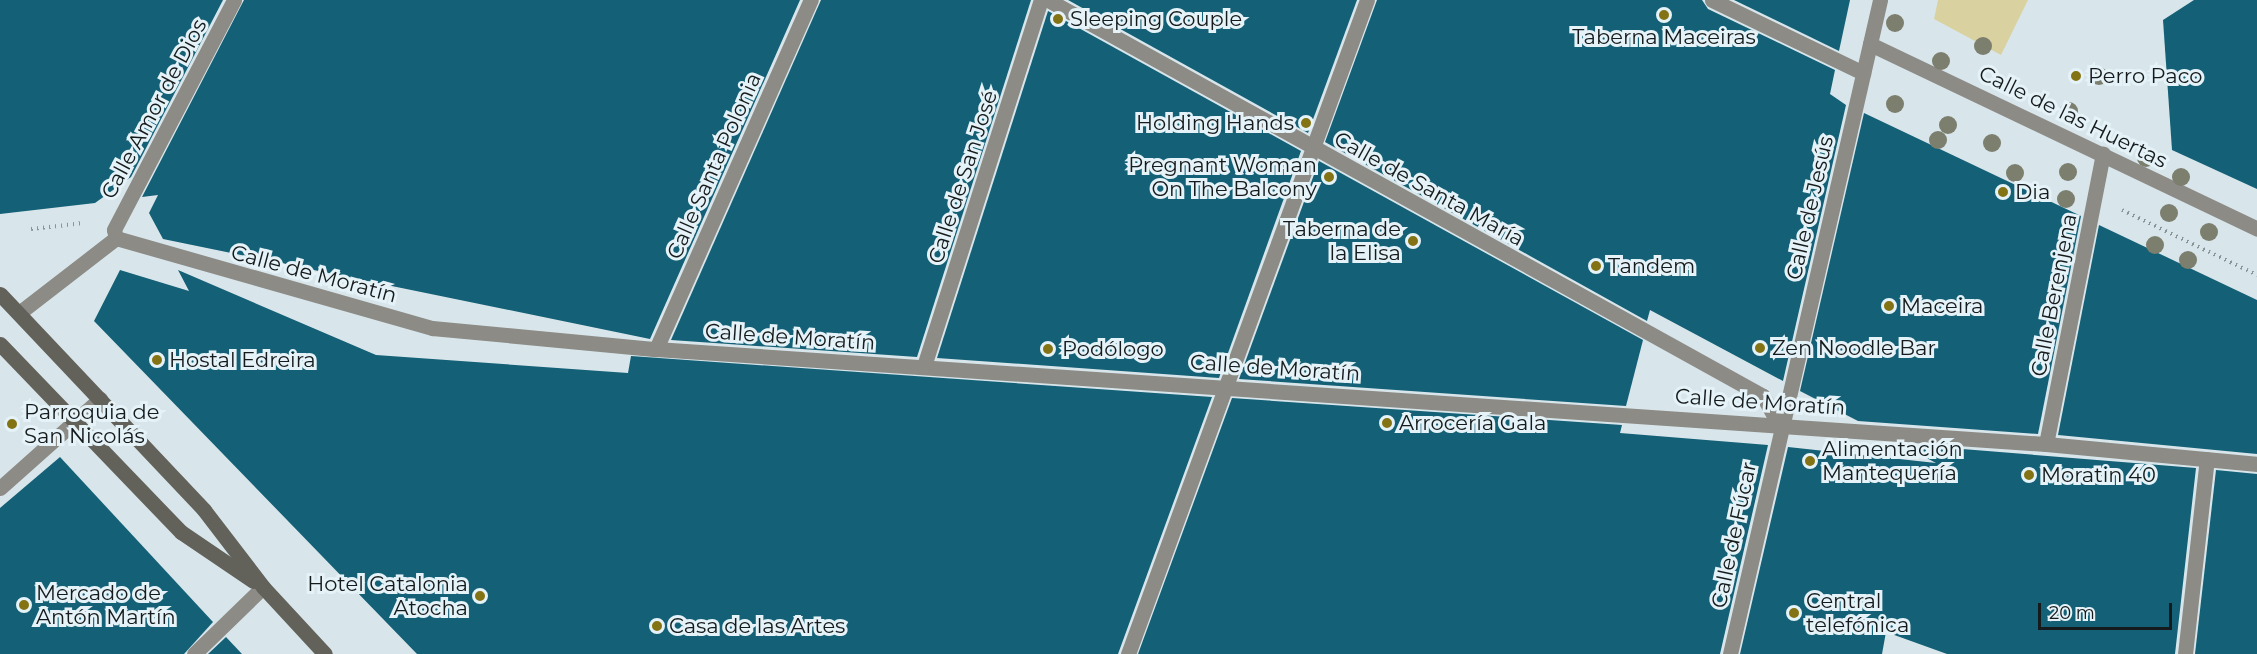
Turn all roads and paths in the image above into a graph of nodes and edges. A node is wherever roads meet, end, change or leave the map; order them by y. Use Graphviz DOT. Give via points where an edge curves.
graph roads {
  1 [pos="234,0"];
  2 [pos="811,0"];
  3 [pos="1041,0"];
  4 [pos="1048,0"];
  5 [pos="1367,0"];
  6 [pos="1712,0"];
  7 [pos="1880,0"];
  8 [pos="1870,44"];
  9 [pos="1863,73"];
  10 [pos="1312,150"];
  11 [pos="2103,154"];
  12 [pos="2095,197"];
  13 [pos="78,221"];
  14 [pos="31,229"];
  15 [pos="2257,230"];
  16 [pos="119,240"];
  17 [pos="2257,275"];
  18 [pos="0,294"];
  19 [pos="19,314"];
  20 [pos="0,344"];
  21 [pos="656,349"];
  22 [pos="924,366"];
  23 [pos="1223,385"];
  24 [pos="100,399"];
  25 [pos="75,421"];
  26 [pos="1779,425"];
  27 [pos="2046,444"];
  28 [pos="2207,459"];
  29 [pos="2257,464"];
  30 [pos="0,488"];
  31 [pos="263,587"];
  32 [pos="194,654"];
  33 [pos="325,654"];
  34 [pos="1128,654"];
  35 [pos="1730,654"];
  36 [pos="2185,654"];
  1 -- 16 [label="street, Calle Amor de Dios" via="114,230"];
  2 -- 21 [label="street, Calle Santa Polonia"];
  3 -- 22 [label="street, Calle de San José"];
  4 -- 10 [label="street, Calle de Santa María"];
  5 -- 10 [label="street"];
  6 -- 9 [label="street"];
  7 -- 8 [label="street, Calle de Jesús"];
  8 -- 9 [label="street, Calle de Jesús"];
  8 -- 11 [label="street, Calle de las Huertas"];
  9 -- 26 [label="street, Calle de Jesús"];
  10 -- 23 [label="street"];
  10 -- 26 [label="street, Calle de Santa María" via="1763,396"];
  11 -- 12 [label="street, Calle Berenjena"];
  11 -- 15 [label="street, Calle de las Huertas"];
  12 -- 17 [label="path"];
  12 -- 27 [label="street, Calle Berenjena"];
  13 -- 14 [label="path"];
  16 -- 19 [label="street"];
  16 -- 21 [label="street, Calle de Moratín" via="432,328"];
  18 -- 19 [label="street"];
  19 -- 24 [label="street"];
  20 -- 25 [label="street"];
  21 -- 22 [label="street, Calle de Moratín"];
  22 -- 23 [label="street, Calle de Moratín"];
  23 -- 26 [label="street, Calle de Moratín"];
  23 -- 34 [label="street"];
  24 -- 25 [label="street"];
  24 -- 31 [label="street" via="204,510"];
  25 -- 30 [label="street"];
  25 -- 31 [label="street" via="181,532"];
  26 -- 27 [label="street, Calle de Moratín"];
  26 -- 35 [label="street, Calle de Fúcar"];
  27 -- 28 [label="street, Calle de Moratín"];
  28 -- 29 [label="street, Calle de Moratín"];
  28 -- 36 [label="street"];
  31 -- 32 [label="street"];
  31 -- 33 [label="street"];
}
